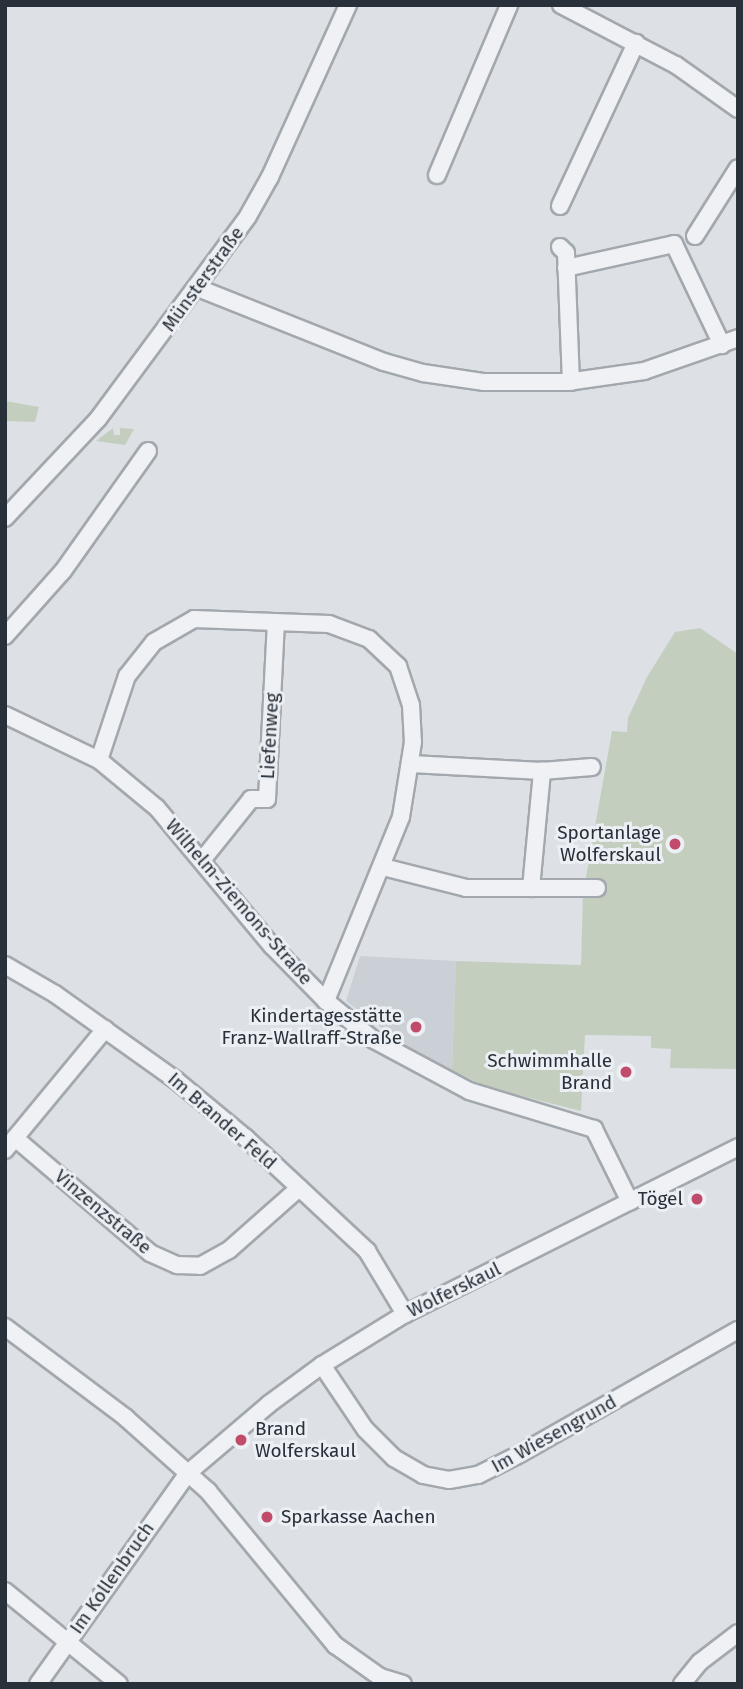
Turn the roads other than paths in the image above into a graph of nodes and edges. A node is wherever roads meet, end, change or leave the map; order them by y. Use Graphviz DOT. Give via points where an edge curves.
graph roads {
  1 [pos="348,5"];
  2 [pos="509,5"];
  3 [pos="561,5"];
  4 [pos="636,43"];
  5 [pos="738,109"];
  6 [pos="738,168"];
  7 [pos="437,175"];
  8 [pos="560,206"];
  9 [pos="695,236"];
  10 [pos="560,247"];
  11 [pos="566,268"];
  12 [pos="198,288"];
  13 [pos="738,338"];
  14 [pos="722,345"];
  15 [pos="571,382"];
  16 [pos="148,451"];
  17 [pos="5,517"];
  18 [pos="276,624"];
  19 [pos="5,636"];
  20 [pos="5,715"];
  21 [pos="99,761"];
  22 [pos="411,764"];
  23 [pos="592,767"];
  24 [pos="542,771"];
  25 [pos="203,859"];
  26 [pos="383,867"];
  27 [pos="531,888"];
  28 [pos="597,888"];
  29 [pos="5,965"];
  30 [pos="326,1001"];
  31 [pos="105,1029"];
  32 [pos="10,1144"];
  33 [pos="736,1153"];
  34 [pos="299,1188"];
  35 [pos="630,1202"];
  36 [pos="405,1314"];
  37 [pos="5,1328"];
  38 [pos="738,1330"];
  39 [pos="322,1365"];
  40 [pos="188,1474"];
  41 [pos="5,1591"];
  42 [pos="738,1633"];
  43 [pos="67,1642"];
  44 [pos="38,1684"];
  45 [pos="119,1684"];
  46 [pos="403,1684"];
  47 [pos="682,1684"];
  1 -- 12 [label="street, Münsterstraße" via="270,177"];
  2 -- 7 [label="street"];
  3 -- 4 [label="street"];
  4 -- 5 [label="street"];
  4 -- 8 [label="street"];
  6 -- 9 [label="street"];
  10 -- 11 [label="street" via="566,253"];
  11 -- 14 [label="street" via="674,244"];
  11 -- 15 [label="street"];
  12 -- 15 [label="street" via="423,373 491,382"];
  12 -- 17 [label="street, Münsterstraße" via="98,419"];
  13 -- 14 [label="street"];
  14 -- 15 [label="street" via="644,370"];
  16 -- 19 [label="street" via="64,571"];
  18 -- 21 [label="street" via="194,619 154,642 127,676"];
  18 -- 22 [label="street" via="330,624 369,639 398,666 411,705"];
  18 -- 25 [label="street, Liefenweg" via="267,799 251,799"];
  20 -- 21 [label="street, Wilhelm-Ziemons-Straße"];
  21 -- 25 [label="street, Wilhelm-Ziemons-Straße" via="157,808"];
  22 -- 24 [label="street"];
  22 -- 26 [label="street" via="401,817"];
  23 -- 24 [label="street"];
  24 -- 27 [label="street"];
  25 -- 30 [label="street, Wilhelm-Ziemons-Straße" via="272,946"];
  26 -- 27 [label="street" via="444,885"];
  26 -- 30 [label="street"];
  27 -- 28 [label="street"];
  29 -- 31 [label="street, Im Brander Feld"];
  30 -- 35 [label="street, Wilhelm-Ziemons-Straße" via="374,1040 469,1091 594,1129"];
  31 -- 32 [label="street"];
  31 -- 34 [label="street, Im Brander Feld" via="177,1081"];
  32 -- 34 [label="street, Vinzenzstraße" via="150,1253 177,1265 200,1266 229,1250"];
  33 -- 35 [label="street, Wolferskaul"];
  34 -- 36 [label="street, Im Brander Feld" via="367,1251"];
  35 -- 36 [label="street, Wolferskaul"];
  36 -- 39 [label="street, Wolferskaul"];
  37 -- 40 [label="street" via="126,1418"];
  38 -- 39 [label="street, Im Wiesengrund" via="516,1456 478,1475 449,1479 423,1475 394,1458 365,1429"];
  39 -- 40 [label="street, Wolferskaul"];
  40 -- 43 [label="street, Im Kollenbruch"];
  40 -- 46 [label="street" via="240,1525 335,1645 380,1677"];
  41 -- 43 [label="street"];
  42 -- 47 [label="street" via="700,1661"];
  43 -- 44 [label="street, Im Kollenbruch"];
  43 -- 45 [label="street"];
}
